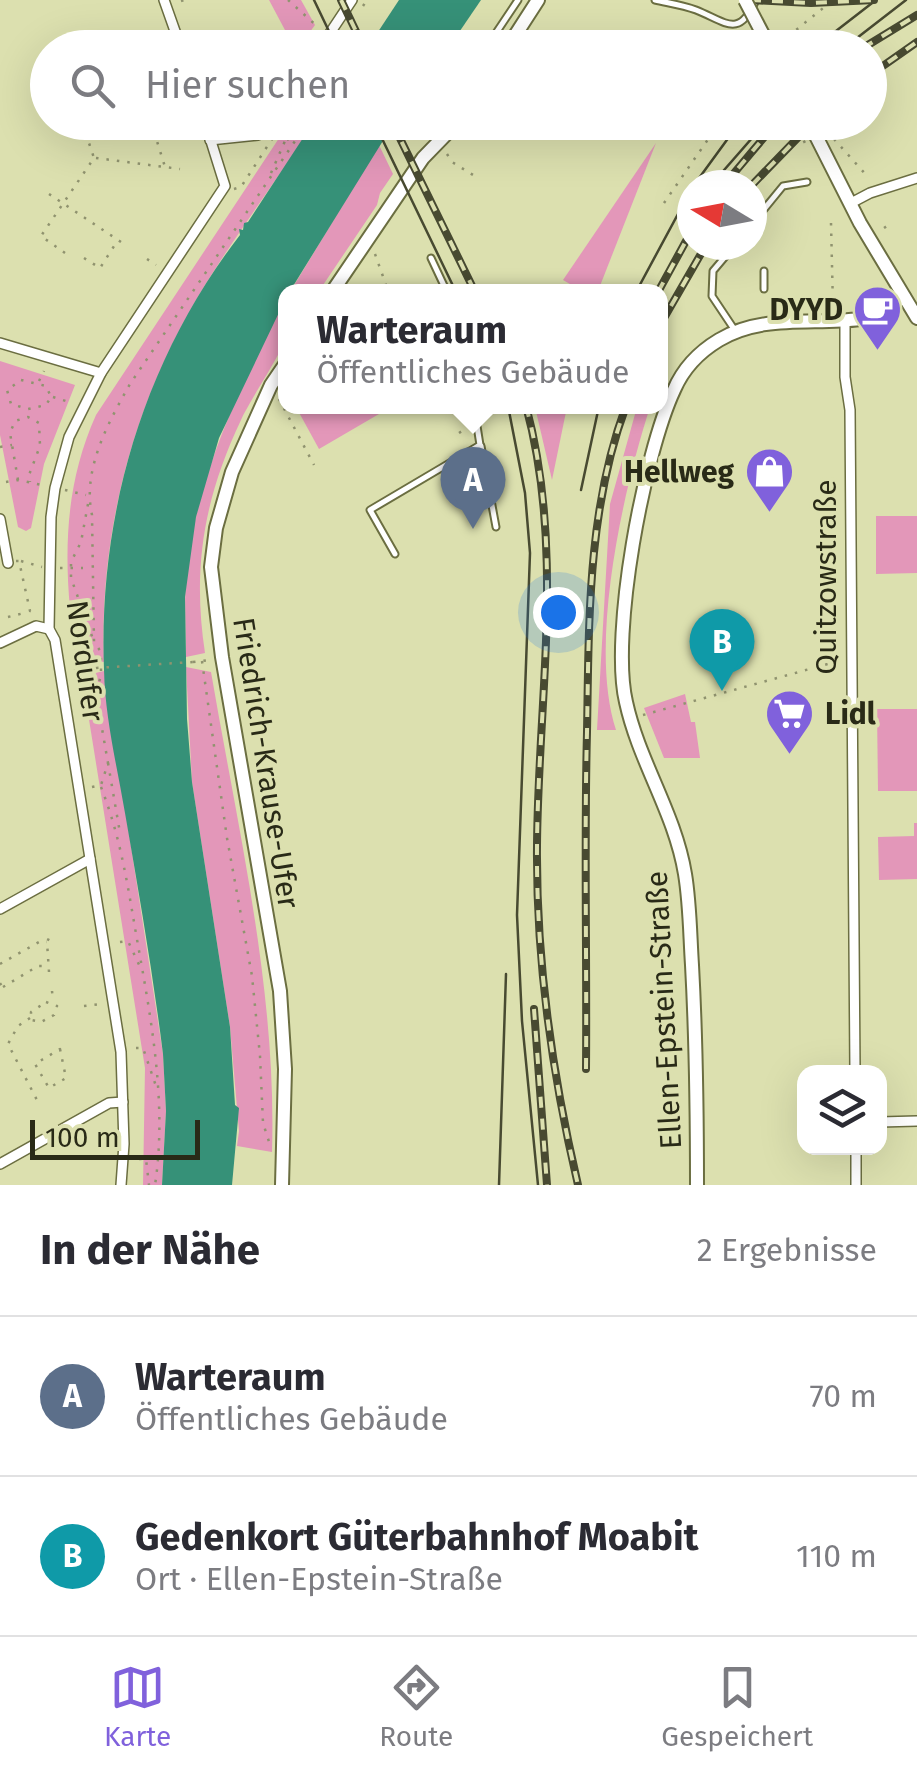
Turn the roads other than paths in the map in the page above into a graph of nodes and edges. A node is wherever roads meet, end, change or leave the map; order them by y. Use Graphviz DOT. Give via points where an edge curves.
graph roads {
  1 [pos="164,0"];
  2 [pos="352,0"];
  3 [pos="518,0"];
  4 [pos="538,0"];
  5 [pos="655,0"];
  6 [pos="746,0"];
  7 [pos="756,0"];
  8 [pos="175,30"];
  9 [pos="332,30"];
  10 [pos="498,30"];
  11 [pos="518,30"];
  12 [pos="763,30"];
  13 [pos="210,140"];
  14 [pos="440,140"];
  15 [pos="811,140"];
  16 [pos="917,178"];
  17 [pos="807,182"];
  18 [pos="851,203"];
  19 [pos="767,206"];
  20 [pos="431,258"];
  21 [pos="723,260"];
  22 [pos="764,271"];
  23 [pos="337,284"];
  24 [pos="443,284"];
  25 [pos="764,290"];
  26 [pos="904,297"];
  27 [pos="917,318"];
  28 [pos="845,321"];
  29 [pos="735,332"];
  30 [pos="0,343"];
  31 [pos="101,373"];
  32 [pos="278,375"];
  33 [pos="668,406"];
  34 [pos="470,414"];
  35 [pos="665,414"];
  36 [pos="480,445"];
  37 [pos="0,519"];
  38 [pos="496,527"];
  39 [pos="395,554"];
  40 [pos="8,562"];
  41 [pos="50,629"];
  42 [pos="0,643"];
  43 [pos="90,859"];
  44 [pos="0,909"];
  45 [pos="855,1065"];
  46 [pos="123,1102"];
  47 [pos="917,1121"];
  48 [pos="887,1122"];
  49 [pos="856,1155"];
  50 [pos="0,1164"];
  51 [pos="121,1185"];
  52 [pos="282,1185"];
  53 [pos="697,1185"];
  54 [pos="856,1185"];
  1 -- 8 [label="street"];
  2 -- 9 [label="street"];
  3 -- 10 [label="lane"];
  4 -- 11 [label="main road"];
  5 -- 7 [label="lane" via="728,24 748,19"];
  6 -- 12 [label="main road, bridge"];
  13 -- 31 [label="street, Nordufer" via="225,186"];
  14 -- 23 [label="main road"];
  15 -- 18 [label="main road, bridge"];
  16 -- 18 [label="street"];
  17 -- 19 [label="lane" via="783,186"];
  18 -- 26 [label="main road"];
  20 -- 24 [label="lane"];
  21 -- 29 [label="lane" via="713,272 712,296"];
  22 -- 25 [label="lane"];
  26 -- 27 [label="main road"];
  26 -- 28 [label="main road, Ellen-Epstein-Straße" via="874,315"];
  28 -- 29 [label="main road, Ellen-Epstein-Straße" via="774,322"];
  28 -- 45 [label="street, Quitzowstraße"];
  29 -- 33 [label="main road, Ellen-Epstein-Straße" via="691,364"];
  30 -- 31 [label="street"];
  31 -- 41 [label="street, Nordufer" via="69,436 54,488"];
  32 -- 52 [label="main road, Friedrich-Krause-Ufer" via="232,472 211,567 280,991"];
  34 -- 36 [label="lane"];
  35 -- 53 [label="main road, Ellen-Epstein-Straße" via="634,542 624,642 628,708 685,874"];
  36 -- 38 [label="lane"];
  36 -- 39 [label="lane" via="370,510"];
  37 -- 40 [label="street"];
  41 -- 42 [label="street" via="36,626"];
  41 -- 43 [label="street, Nordufer"];
  43 -- 44 [label="street"];
  43 -- 46 [label="street, Nordufer"];
  46 -- 50 [label="street"];
  46 -- 51 [label="street, Nordufer"];
  47 -- 48 [label="street"];
  49 -- 54 [label="street"];
}
